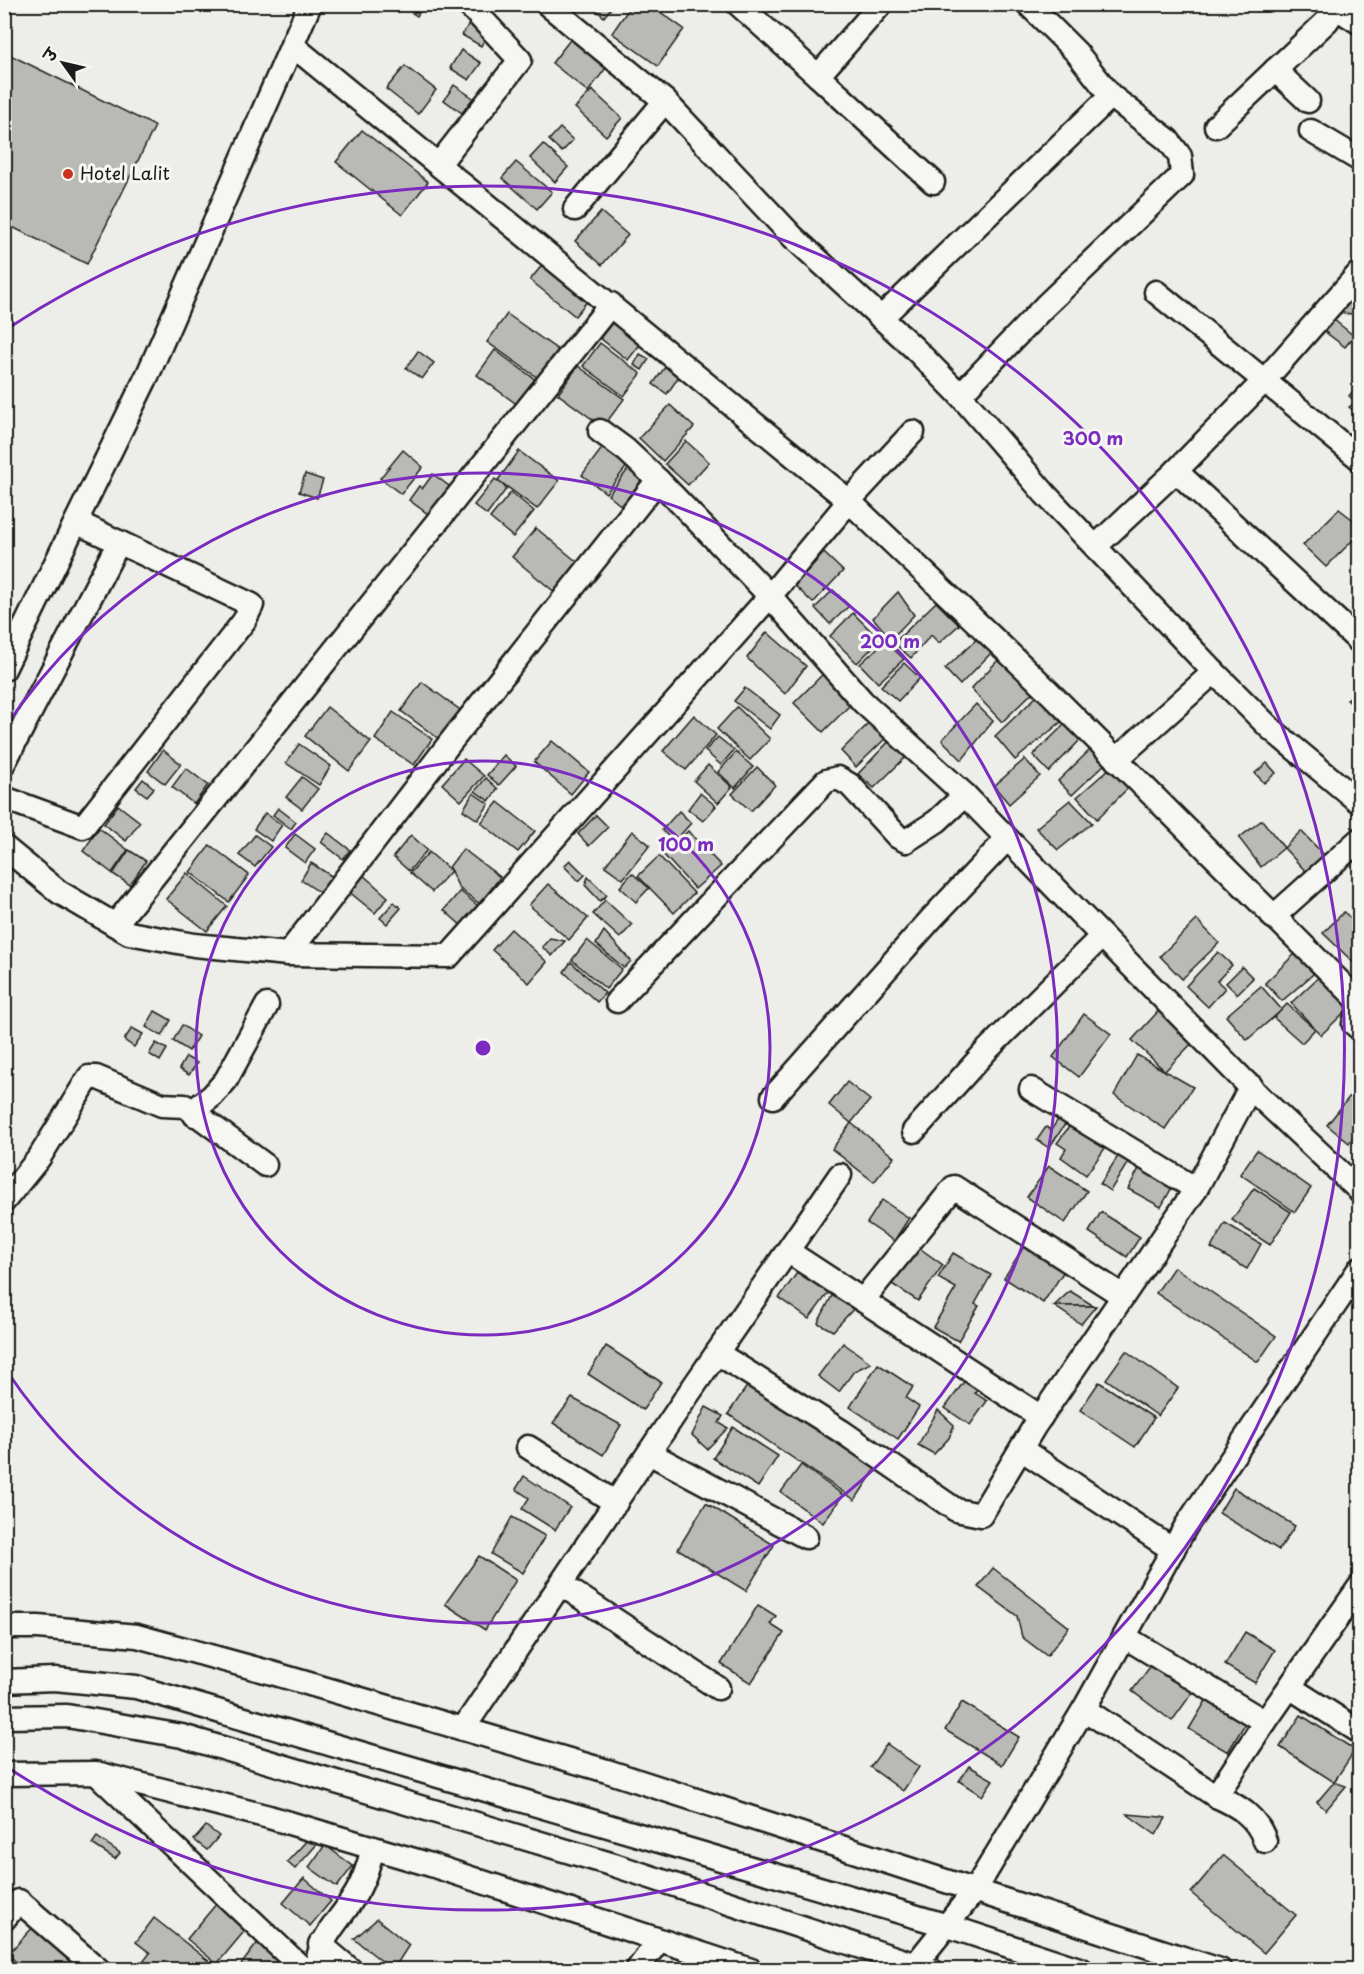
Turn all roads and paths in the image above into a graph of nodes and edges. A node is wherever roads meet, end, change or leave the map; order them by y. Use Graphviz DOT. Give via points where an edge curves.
graph roads {
  1 [pos="310,4"];
  2 [pos="468,4"];
  3 [pos="547,4"];
  4 [pos="738,4"];
  5 [pos="881,4"];
  6 [pos="1333,6"];
  7 [pos="1036,7"];
  8 [pos="1359,23"];
  9 [pos="292,45"];
  10 [pos="1275,70"];
  11 [pos="818,75"];
  12 [pos="1111,96"];
  13 [pos="665,101"];
  14 [pos="1308,101"];
  15 [pos="1216,126"];
  16 [pos="1311,131"];
  17 [pos="1359,160"];
  18 [pos="439,164"];
  19 [pos="933,182"];
  20 [pos="575,209"];
  21 [pos="1356,282"];
  22 [pos="1156,292"];
  23 [pos="611,304"];
  24 [pos="881,318"];
  25 [pos="1264,381"];
  26 [pos="960,395"];
  27 [pos="600,430"];
  28 [pos="913,432"];
  29 [pos="1359,459"];
  30 [pos="1176,471"];
  31 [pos="658,480"];
  32 [pos="849,501"];
  33 [pos="76,522"];
  34 [pos="119,542"];
  35 [pos="1096,546"];
  36 [pos="770,596"];
  37 [pos="1359,642"];
  38 [pos="4,669"];
  39 [pos="1214,672"];
  40 [pos="1116,760"];
  41 [pos="4,763"];
  42 [pos="965,795"];
  43 [pos="4,798"];
  44 [pos="1359,803"];
  45 [pos="1007,839"];
  46 [pos="1359,839"];
  47 [pos="4,847"];
  48 [pos="1273,916"];
  49 [pos="115,925"];
  50 [pos="1102,936"];
  51 [pos="288,954"];
  52 [pos="617,1001"];
  53 [pos="1359,1004"];
  54 [pos="267,1005"];
  55 [pos="1359,1029"];
  56 [pos="1251,1086"];
  57 [pos="1031,1089"];
  58 [pos="773,1096"];
  59 [pos="195,1115"];
  60 [pos="914,1131"];
  61 [pos="265,1165"];
  62 [pos="840,1175"];
  63 [pos="1196,1189"];
  64 [pos="1359,1191"];
  65 [pos="4,1201"];
  66 [pos="789,1252"];
  67 [pos="1359,1268"];
  68 [pos="1124,1296"];
  69 [pos="863,1300"];
  70 [pos="717,1353"];
  71 [pos="1041,1417"];
  72 [pos="528,1447"];
  73 [pos="1021,1449"];
  74 [pos="649,1453"];
  75 [pos="616,1503"];
  76 [pos="806,1538"];
  77 [pos="1173,1550"];
  78 [pos="562,1585"];
  79 [pos="1359,1586"];
  80 [pos="4,1627"];
  81 [pos="1125,1636"];
  82 [pos="4,1681"];
  83 [pos="718,1688"];
  84 [pos="1291,1688"];
  85 [pos="1083,1709"];
  86 [pos="4,1718"];
  87 [pos="1265,1722"];
  88 [pos="463,1729"];
  89 [pos="1359,1732"];
  90 [pos="96,1773"];
  91 [pos="4,1774"];
  92 [pos="1216,1796"];
  93 [pos="1265,1841"];
  94 [pos="373,1848"];
  95 [pos="975,1890"];
  96 [pos="4,1919"];
  97 [pos="948,1926"];
  98 [pos="659,1940"];
  99 [pos="320,1944"];
  100 [pos="919,1968"];
  101 [pos="99,1970"];
  102 [pos="304,1970"];
  103 [pos="315,1970"];
  104 [pos="351,1970"];
  105 [pos="637,1970"];
  106 [pos="751,1970"];
  107 [pos="1082,1970"];
  108 [pos="1220,1970"];
  1 -- 9 [label="street"];
  2 -- 18 [label="street" via="520,60"];
  3 -- 13 [label="street"];
  4 -- 11 [label="street"];
  5 -- 11 [label="street"];
  6 -- 8 [label="street"];
  6 -- 10 [label="street" via="1327,21"];
  7 -- 12 [label="street"];
  9 -- 18 [label="street"];
  9 -- 33 [label="street" via="149,372"];
  10 -- 14 [label="street"];
  10 -- 15 [label="street"];
  11 -- 19 [label="street"];
  12 -- 24 [label="street"];
  12 -- 26 [label="street" via="1168,140 1180,156 1182,176 1045,306"];
  13 -- 20 [label="street"];
  13 -- 24 [label="street" via="793,237"];
  16 -- 17 [label="street"];
  18 -- 23 [label="street"];
  21 -- 25 [label="street"];
  22 -- 25 [label="street"];
  23 -- 32 [label="street"];
  23 -- 49 [label="street"];
  24 -- 26 [label="street"];
  25 -- 29 [label="street"];
  25 -- 30 [label="street"];
  26 -- 35 [label="street" via="1045,494"];
  27 -- 31 [label="street"];
  28 -- 32 [label="street"];
  30 -- 35 [label="street"];
  30 -- 37 [label="street"];
  31 -- 36 [label="street"];
  31 -- 51 [label="street"];
  32 -- 36 [label="street"];
  32 -- 40 [label="street"];
  33 -- 34 [label="street"];
  33 -- 38 [label="street"];
  34 -- 41 [label="street"];
  34 -- 43 [label="street" via="252,604 244,621 83,827"];
  35 -- 39 [label="street"];
  36 -- 42 [label="street" via="863,702"];
  36 -- 51 [label="street" via="449,956"];
  39 -- 40 [label="street"];
  39 -- 44 [label="street" via="1270,728"];
  40 -- 48 [label="street"];
  42 -- 45 [label="street"];
  42 -- 52 [label="street" via="906,842 850,785 838,778 826,781"];
  45 -- 50 [label="street"];
  45 -- 58 [label="street"];
  46 -- 48 [label="street"];
  47 -- 49 [label="street" via="59,892"];
  48 -- 53 [label="street"];
  49 -- 51 [label="street" via="129,933 194,945"];
  50 -- 56 [label="street"];
  50 -- 60 [label="street" via="986,1051"];
  53 -- 55 [label="street" via="1354,1024"];
  54 -- 59 [label="street" via="226,1080 194,1110"];
  56 -- 63 [label="street"];
  56 -- 64 [label="street"];
  57 -- 63 [label="street"];
  59 -- 61 [label="street"];
  59 -- 65 [label="street" via="185,1106 162,1105 89,1077 39,1158"];
  62 -- 66 [label="street"];
  63 -- 68 [label="street"];
  66 -- 69 [label="street"];
  66 -- 70 [label="street"];
  67 -- 77 [label="street"];
  68 -- 69 [label="street" via="954,1187"];
  68 -- 71 [label="street"];
  69 -- 71 [label="street"];
  70 -- 73 [label="street" via="956,1510 981,1515"];
  70 -- 74 [label="street"];
  71 -- 73 [label="street"];
  72 -- 75 [label="street"];
  73 -- 77 [label="street"];
  74 -- 75 [label="street"];
  74 -- 76 [label="street"];
  75 -- 78 [label="street"];
  77 -- 81 [label="street"];
  78 -- 83 [label="street"];
  78 -- 88 [label="street"];
  79 -- 84 [label="street"];
  80 -- 88 [label="street" via="137,1636"];
  81 -- 85 [label="street"];
  81 -- 87 [label="street"];
  82 -- 97 [label="street" via="55,1678 136,1687"];
  84 -- 87 [label="street"];
  84 -- 89 [label="street"];
  85 -- 92 [label="street"];
  85 -- 95 [label="street"];
  86 -- 100 [label="street" via="67,1716 182,1736 614,1864"];
  87 -- 92 [label="street"];
  88 -- 95 [label="street" via="607,1771"];
  90 -- 91 [label="street"];
  90 -- 94 [label="street"];
  90 -- 102 [label="street"];
  92 -- 93 [label="street" via="1247,1814 1260,1826"];
  94 -- 98 [label="street"];
  94 -- 99 [label="street" via="366,1875 353,1899"];
  95 -- 97 [label="street"];
  95 -- 108 [label="street"];
  96 -- 101 [label="street" via="19,1901"];
  97 -- 100 [label="street"];
  97 -- 107 [label="street"];
  98 -- 105 [label="street"];
  98 -- 106 [label="street"];
  99 -- 103 [label="street"];
  99 -- 104 [label="street"];
}
